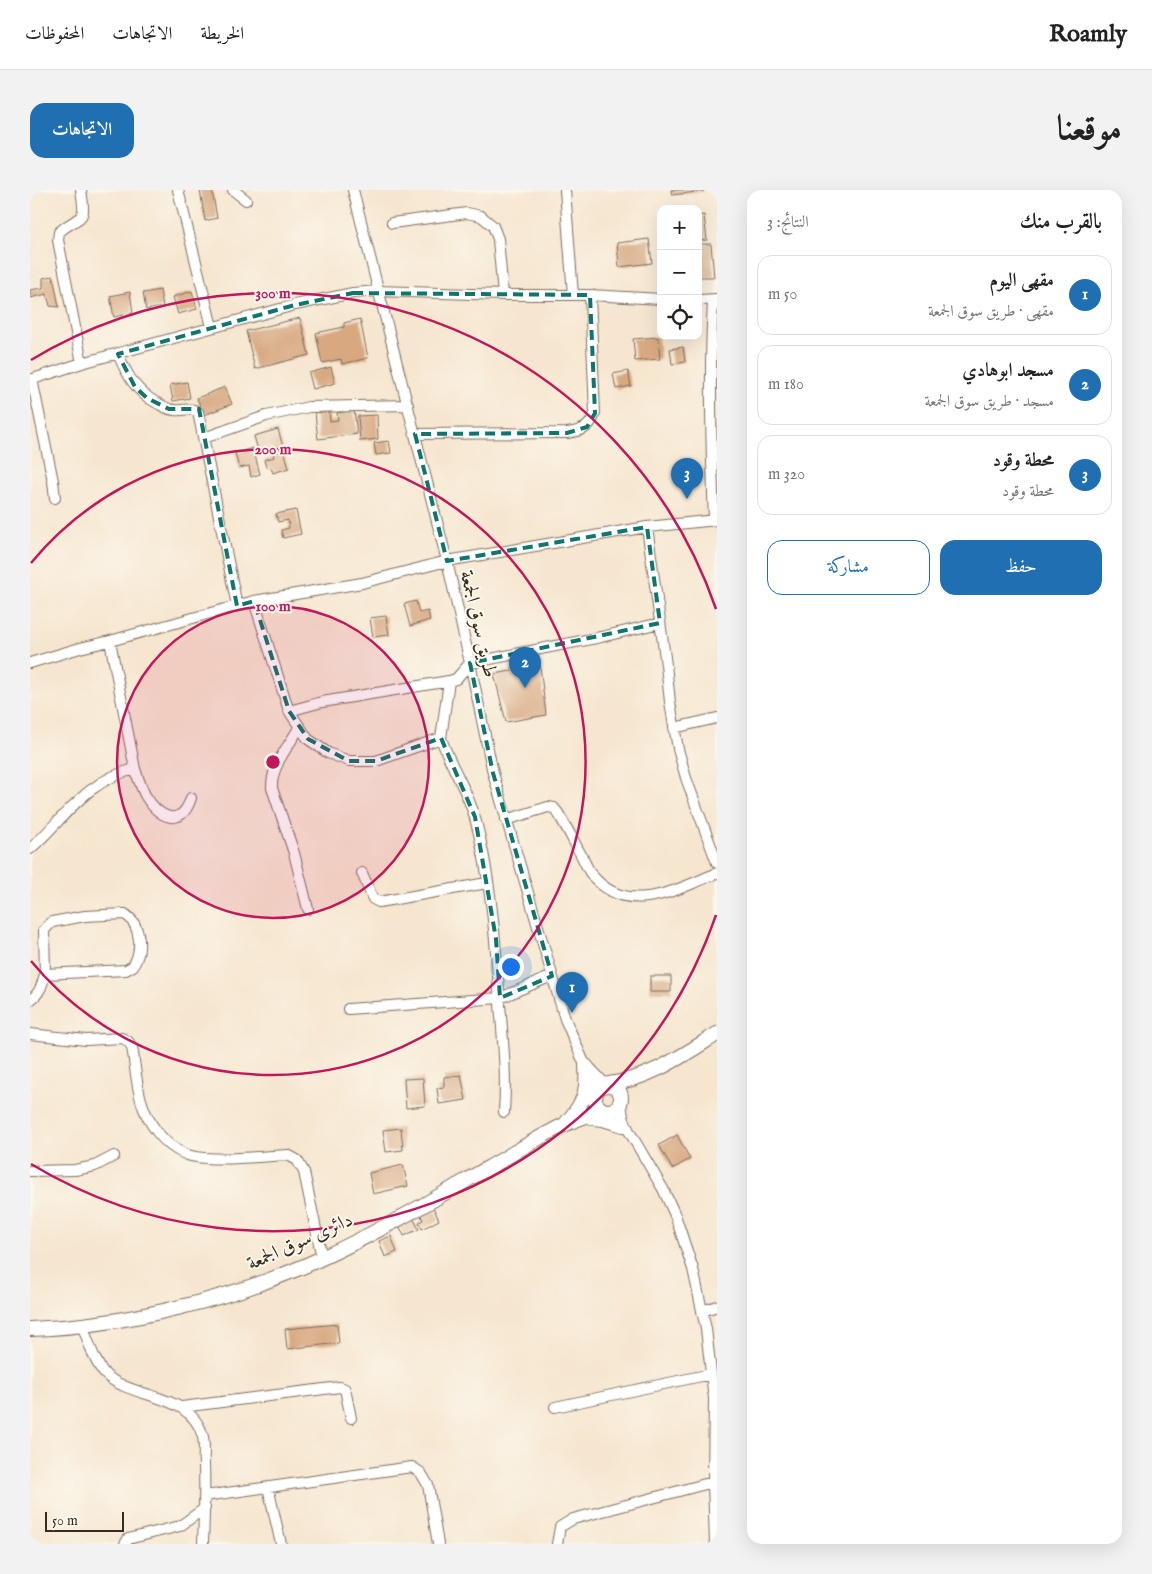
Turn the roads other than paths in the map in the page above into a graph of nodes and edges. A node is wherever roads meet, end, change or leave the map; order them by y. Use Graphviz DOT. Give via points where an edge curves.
graph roads {
  1 [pos="81,190"];
  2 [pos="178,190"];
  3 [pos="234,190"];
  4 [pos="353,190"];
  5 [pos="565,190"];
  6 [pos="246,200"];
  7 [pos="392,223"];
  8 [pos="378,291"];
  9 [pos="573,295"];
  10 [pos="504,296"];
  11 [pos="590,296"];
  12 [pos="657,299"];
  13 [pos="702,300"];
  14 [pos="715,300"];
  15 [pos="212,327"];
  16 [pos="118,354"];
  17 [pos="82,363"];
  18 [pos="31,380"];
  19 [pos="408,405"];
  20 [pos="415,434"];
  21 [pos="204,438"];
  22 [pos="55,498"];
  23 [pos="716,520"];
  24 [pos="646,527"];
  25 [pos="446,561"];
  26 [pos="254,601"];
  27 [pos="237,606"];
  28 [pos="660,623"];
  29 [pos="110,641"];
  30 [pos="30,663"];
  31 [pos="470,663"];
  32 [pos="450,681"];
  33 [pos="289,712"];
  34 [pos="717,718"];
  35 [pos="299,728"];
  36 [pos="674,728"];
  37 [pos="441,738"];
  38 [pos="135,769"];
  39 [pos="191,798"];
  40 [pos="506,820"];
  41 [pos="30,849"];
  42 [pos="717,862"];
  43 [pos="362,873"];
  44 [pos="717,873"];
  45 [pos="487,883"];
  46 [pos="308,909"];
  47 [pos="44,974"];
  48 [pos="552,976"];
  49 [pos="500,998"];
  50 [pos="30,1000"];
  51 [pos="348,1009"];
  52 [pos="30,1034"];
  53 [pos="717,1034"];
  54 [pos="584,1064"];
  55 [pos="657,1069"];
  56 [pos="608,1084"];
  57 [pos="621,1102"];
  58 [pos="600,1103"];
  59 [pos="504,1112"];
  60 [pos="570,1122"];
  61 [pos="626,1128"];
  62 [pos="114,1156"];
  63 [pos="30,1171"];
  64 [pos="322,1258"];
  65 [pos="717,1306"];
  66 [pos="702,1311"];
  67 [pos="82,1325"];
  68 [pos="30,1329"];
  69 [pos="711,1374"];
  70 [pos="715,1399"];
  71 [pos="182,1407"];
  72 [pos="554,1407"];
  73 [pos="352,1418"];
  74 [pos="713,1482"];
  75 [pos="268,1488"];
  76 [pos="205,1496"];
  77 [pos="205,1508"];
  78 [pos="125,1544"];
  79 [pos="202,1544"];
  80 [pos="281,1544"];
  81 [pos="438,1544"];
  82 [pos="558,1544"];
  83 [pos="715,1544"];
  1 -- 17 [label="street" via="82,215 59,232 58,240"];
  2 -- 15 [label="street"];
  3 -- 6 [label="street"];
  4 -- 8 [label="street, طريق سوق الجمعة"];
  5 -- 9 [label="street"];
  7 -- 10 [label="street" via="467,213 481,216 492,226 498,239"];
  8 -- 10 [label="street"];
  8 -- 15 [label="street" via="322,298"];
  8 -- 19 [label="street, طريق سوق الجمعة"];
  9 -- 10 [label="street"];
  9 -- 11 [label="street"];
  11 -- 12 [label="street"];
  11 -- 20 [label="street" via="595,413 587,427 567,433"];
  13 -- 14 [label="street"];
  14 -- 23 [label="street" via="710,417"];
  15 -- 16 [label="street"];
  16 -- 17 [label="street"];
  16 -- 21 [label="street" via="135,387 147,398 169,409 197,410"];
  17 -- 18 [label="street"];
  18 -- 22 [label="street"];
  19 -- 20 [label="street, طريق سوق الجمعة"];
  19 -- 21 [label="street" via="309,407 266,416"];
  20 -- 25 [label="street, طريق سوق الجمعة"];
  21 -- 27 [label="street"];
  23 -- 24 [label="street"];
  24 -- 25 [label="street"];
  24 -- 28 [label="street"];
  25 -- 26 [label="street" via="362,583"];
  25 -- 31 [label="street, طريق سوق الجمعة"];
  26 -- 27 [label="street"];
  26 -- 33 [label="street"];
  27 -- 29 [label="street"];
  28 -- 31 [label="street"];
  28 -- 36 [label="street"];
  29 -- 30 [label="street"];
  29 -- 38 [label="street"];
  31 -- 32 [label="street" via="456,679"];
  31 -- 40 [label="street, طريق سوق الجمعة" via="486,744"];
  32 -- 33 [label="street" via="322,702"];
  32 -- 37 [label="street"];
  33 -- 35 [label="street"];
  34 -- 36 [label="street"];
  35 -- 37 [label="street" via="328,753 349,761 376,761"];
  35 -- 46 [label="street" via="275,768 272,788 294,853"];
  36 -- 42 [label="street" via="686,778"];
  37 -- 45 [label="street" via="475,817"];
  38 -- 39 [label="street" via="146,796 164,816 181,816"];
  38 -- 41 [label="street" via="112,777 81,797"];
  40 -- 44 [label="street" via="554,808 591,873 611,892 629,897 652,897 678,890"];
  40 -- 48 [label="street, طريق سوق الجمعة"];
  43 -- 45 [label="street" via="373,899 378,902"];
  45 -- 49 [label="street" via="496,938"];
  47 -- 47 [label="street" via="126,970 134,966 140,949 136,925 124,914 52,922 44,930"];
  47 -- 50 [label="street" via="39,991"];
  48 -- 49 [label="street"];
  48 -- 54 [label="street, طريق سوق الجمعة" via="565,1020"];
  49 -- 51 [label="street"];
  49 -- 59 [label="street" via="506,1084"];
  52 -- 64 [label="street" via="86,1040 122,1038 128,1041 132,1047 141,1100 152,1126 171,1147 187,1155 214,1158 288,1155 297,1160 304,1172"];
  53 -- 55 [label="main road"];
  54 -- 56 [label="street"];
  54 -- 58 [label="street, طريق سوق الجمعة"];
  54 -- 60 [label="main road" via="584,1096"];
  55 -- 56 [label="main road" via="626,1082"];
  55 -- 57 [label="main road"];
  56 -- 57 [label="main road" via="619,1089"];
  56 -- 58 [label="main road" via="599,1088"];
  57 -- 58 [label="main road" via="615,1110"];
  57 -- 61 [label="street"];
  58 -- 60 [label="main road"];
  58 -- 61 [label="street"];
  60 -- 61 [label="main road" via="597,1118"];
  60 -- 64 [label="main road, دائرى سوق الجمعة"];
  61 -- 66 [label="street" via="675,1215 693,1269"];
  62 -- 63 [label="street" via="95,1166 75,1170"];
  64 -- 67 [label="main road, دائرى سوق الجمعة" via="256,1285 193,1303"];
  65 -- 66 [label="street"];
  66 -- 69 [label="street"];
  67 -- 68 [label="main road, دائرى سوق الجمعة"];
  67 -- 71 [label="street" via="107,1376"];
  69 -- 70 [label="street"];
  69 -- 72 [label="street"];
  70 -- 74 [label="street"];
  71 -- 73 [label="street" via="340,1387 344,1389"];
  71 -- 76 [label="street" via="195,1421 203,1437"];
  74 -- 82 [label="street" via="573,1519 560,1528"];
  74 -- 83 [label="street"];
  75 -- 76 [label="street"];
  75 -- 80 [label="street"];
  75 -- 81 [label="street" via="412,1468 421,1472 428,1484"];
  76 -- 77 [label="street"];
  77 -- 78 [label="street" via="180,1526 128,1539"];
  77 -- 79 [label="street"];
}
